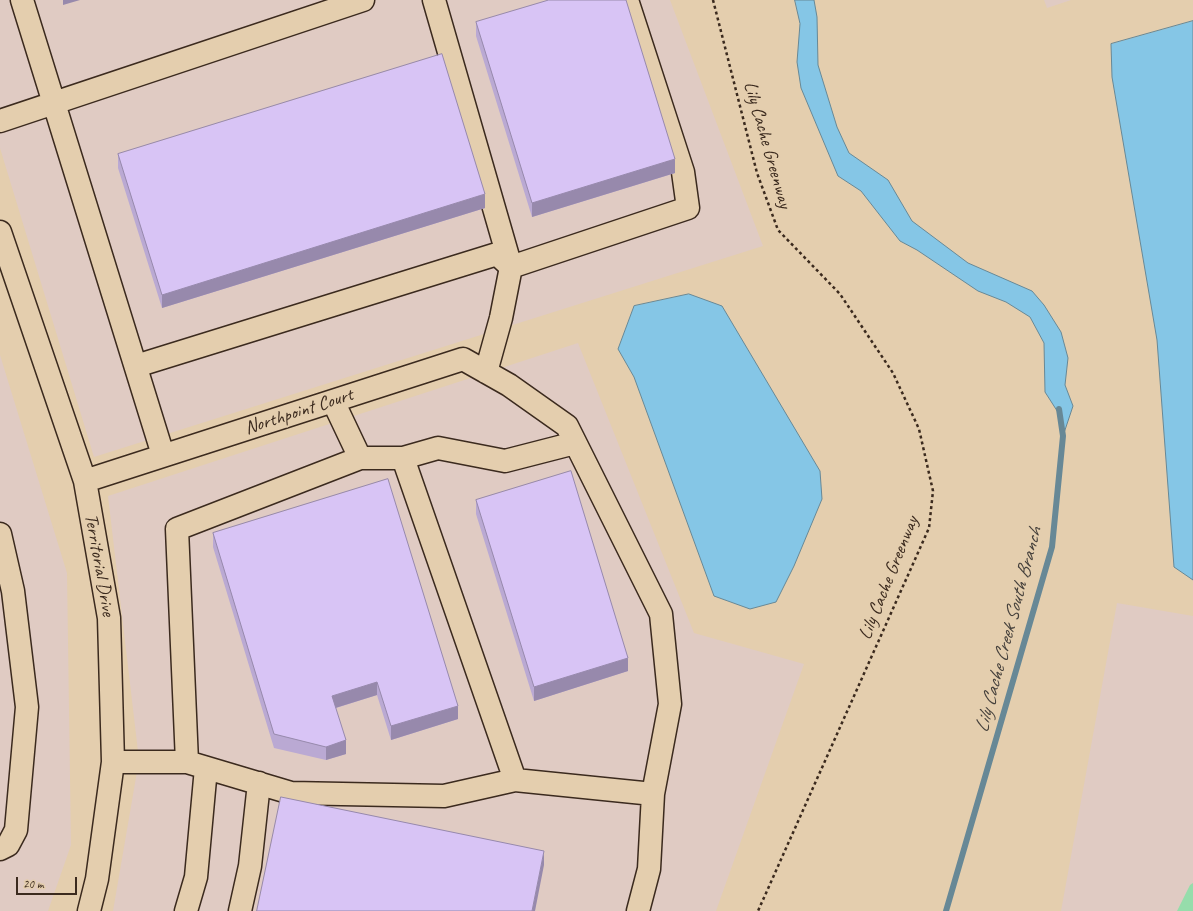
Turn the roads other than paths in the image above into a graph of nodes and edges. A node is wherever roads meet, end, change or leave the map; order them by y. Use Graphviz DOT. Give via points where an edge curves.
graph roads {
  1 [pos="22,0"];
  2 [pos="363,0"];
  3 [pos="434,0"];
  4 [pos="627,0"];
  5 [pos="55,102"];
  6 [pos="0,121"];
  7 [pos="0,232"];
  8 [pos="511,267"];
  9 [pos="136,366"];
  10 [pos="486,372"];
  11 [pos="333,401"];
  12 [pos="575,443"];
  13 [pos="163,455"];
  14 [pos="360,458"];
  15 [pos="403,458"];
  16 [pos="85,481"];
  17 [pos="0,534"];
  18 [pos="113,762"];
  19 [pos="196,765"];
  20 [pos="515,780"];
  21 [pos="259,783"];
  22 [pos="652,794"];
  23 [pos="0,849"];
  24 [pos="89,911"];
  25 [pos="186,911"];
  26 [pos="240,911"];
  27 [pos="638,911"];
  1 -- 5 [label="street"];
  2 -- 5 [label="street"];
  3 -- 8 [label="street"];
  4 -- 8 [label="street" via="683,172 688,208"];
  5 -- 6 [label="street"];
  5 -- 9 [label="street"];
  7 -- 16 [label="street, Territorial Drive"];
  8 -- 9 [label="street" via="497,254"];
  8 -- 10 [label="street" via="501,318"];
  9 -- 13 [label="street"];
  10 -- 11 [label="street, Northpoint Court" via="463,359"];
  10 -- 12 [label="street, Northpoint Court" via="509,385 566,426"];
  11 -- 13 [label="street, Northpoint Court"];
  11 -- 14 [label="street"];
  12 -- 15 [label="street" via="506,461 438,448"];
  12 -- 22 [label="street, Northpoint Court" via="661,614 670,704"];
  13 -- 16 [label="street, Northpoint Court"];
  14 -- 15 [label="street"];
  14 -- 19 [label="street" via="177,529"];
  15 -- 20 [label="street"];
  16 -- 18 [label="street, Territorial Drive" via="109,618"];
  17 -- 23 [label="street" via="13,591 27,707 16,830 8,845"];
  18 -- 19 [label="street"];
  18 -- 24 [label="street, Territorial Drive" via="97,879"];
  19 -- 21 [label="street"];
  19 -- 25 [label="street" via="196,877"];
  20 -- 21 [label="street" via="444,796 291,792"];
  20 -- 22 [label="street"];
  21 -- 26 [label="street" via="250,866"];
  22 -- 27 [label="street, Northpoint Court" via="649,869"];
}
